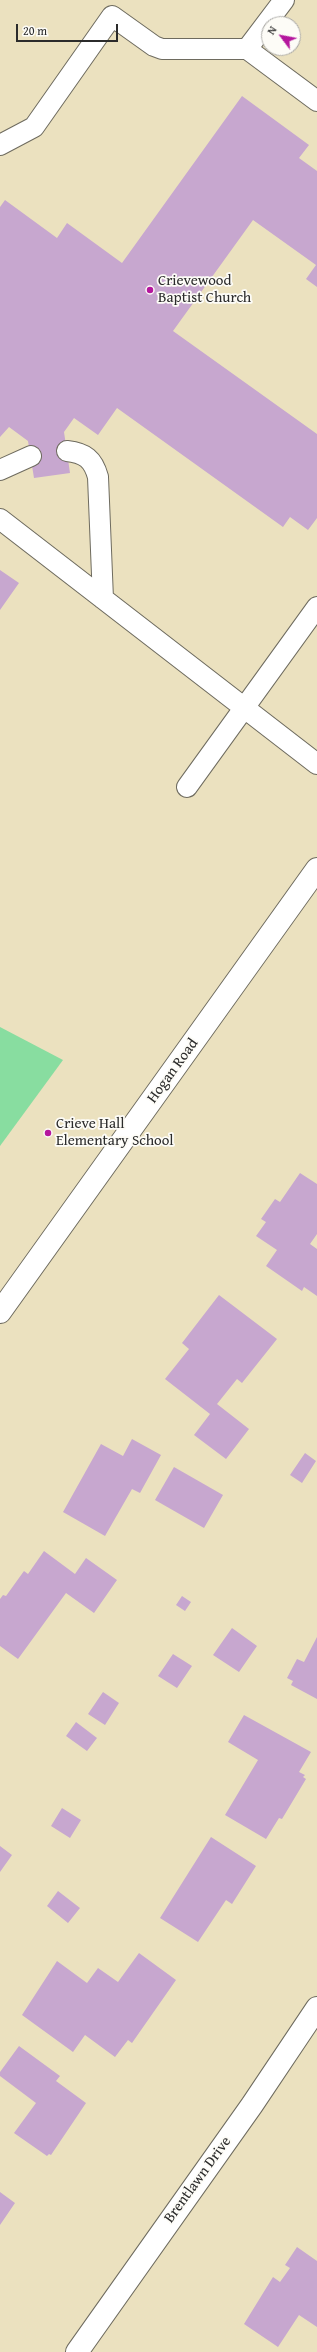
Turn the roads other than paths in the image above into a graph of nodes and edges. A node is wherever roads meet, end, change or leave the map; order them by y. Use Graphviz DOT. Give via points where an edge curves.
graph roads {
  1 [pos="284,0"];
  2 [pos="247,49"];
  3 [pos="317,101"];
  4 [pos="0,145"];
  5 [pos="67,451"];
  6 [pos="31,456"];
  7 [pos="0,470"];
  8 [pos="0,519"];
  9 [pos="103,599"];
  10 [pos="317,607"];
  11 [pos="243,707"];
  12 [pos="317,764"];
  13 [pos="187,787"];
  14 [pos="317,869"];
  15 [pos="0,1312"];
  16 [pos="317,2008"];
  17 [pos="77,2352"];
  1 -- 2 [label="lane"];
  2 -- 3 [label="lane"];
  2 -- 4 [label="lane" via="162,49 112,16 34,127"];
  5 -- 9 [label="lane" via="87,456 98,477"];
  6 -- 7 [label="lane"];
  8 -- 9 [label="lane"];
  9 -- 11 [label="lane"];
  10 -- 11 [label="lane"];
  11 -- 12 [label="lane"];
  11 -- 13 [label="lane"];
  14 -- 15 [label="street, Hogan Road"];
  16 -- 17 [label="street, Brentlawn Drive" via="252,2105"];
}
